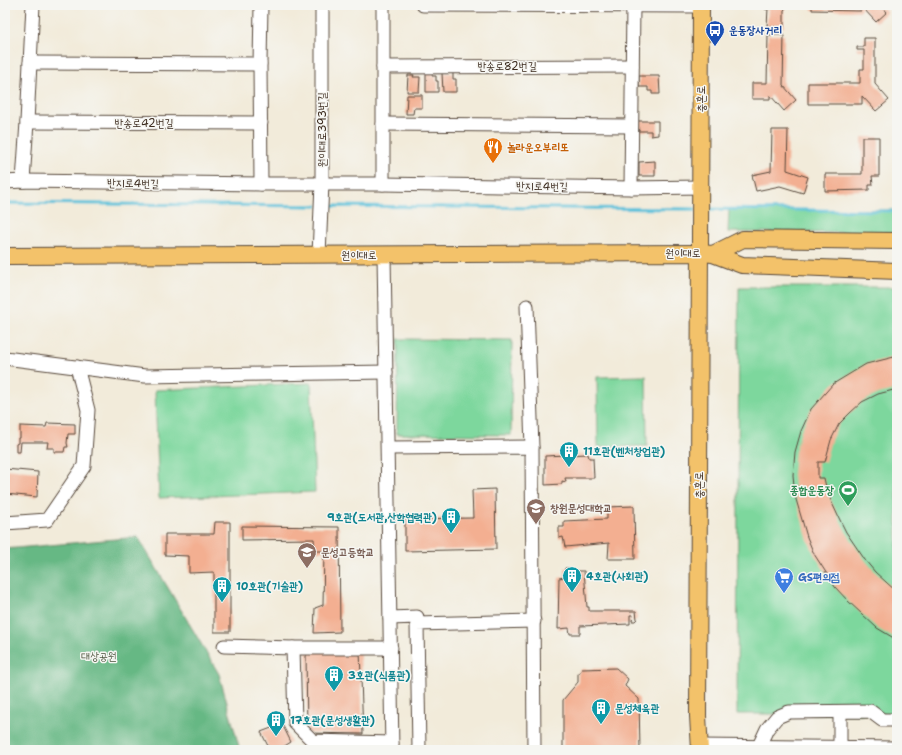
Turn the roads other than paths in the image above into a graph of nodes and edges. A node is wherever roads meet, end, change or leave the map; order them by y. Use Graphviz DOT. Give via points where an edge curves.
graph roads {
  1 [pos="33,5"];
  2 [pos="261,5"];
  3 [pos="322,5"];
  4 [pos="384,5"];
  5 [pos="423,5"];
  6 [pos="443,5"];
  7 [pos="633,6"];
  8 [pos="701,6"];
  9 [pos="30,63"];
  10 [pos="260,64"];
  11 [pos="632,66"];
  12 [pos="383,67"];
  13 [pos="27,122"];
  14 [pos="261,123"];
  15 [pos="383,124"];
  16 [pos="631,126"];
  17 [pos="23,181"];
  18 [pos="5,182"];
  19 [pos="322,183"];
  20 [pos="262,184"];
  21 [pos="383,184"];
  22 [pos="631,188"];
  23 [pos="701,190"];
  24 [pos="897,241"];
  25 [pos="707,253"];
  26 [pos="319,255"];
  27 [pos="384,255"];
  28 [pos="5,256"];
  29 [pos="897,271"];
  30 [pos="527,306"];
  31 [pos="5,358"];
  32 [pos="77,367"];
  33 [pos="386,372"];
  34 [pos="532,447"];
  35 [pos="388,448"];
  36 [pos="5,523"];
  37 [pos="390,618"];
  38 [pos="534,621"];
  39 [pos="417,624"];
  40 [pos="224,646"];
  41 [pos="294,648"];
  42 [pos="391,648"];
  43 [pos="840,712"];
  44 [pos="897,720"];
  45 [pos="392,746"];
  46 [pos="759,746"];
  47 [pos="840,747"];
  48 [pos="700,748"];
  49 [pos="897,748"];
  50 [pos="419,750"];
  51 [pos="534,750"];
  1 -- 9 [label="street"];
  2 -- 10 [label="street"];
  3 -- 19 [label="street, 원이대로393번길"];
  4 -- 12 [label="street"];
  5 -- 6 [label="street"];
  6 -- 7 [label="street"];
  7 -- 8 [label="street"];
  7 -- 11 [label="street"];
  8 -- 23 [label="main road, 충혼로"];
  9 -- 10 [label="street"];
  9 -- 13 [label="street"];
  10 -- 14 [label="street"];
  11 -- 12 [label="street, 반송로82번길"];
  11 -- 16 [label="street"];
  12 -- 15 [label="street"];
  13 -- 14 [label="street, 반송로42번길"];
  13 -- 17 [label="street"];
  14 -- 20 [label="street"];
  15 -- 16 [label="street"];
  15 -- 21 [label="street"];
  16 -- 22 [label="street"];
  17 -- 18 [label="street, 반지로4번길"];
  17 -- 20 [label="street, 반지로4번길"];
  19 -- 20 [label="street, 반지로4번길"];
  19 -- 21 [label="street, 반지로4번길"];
  19 -- 26 [label="street, 원이대로393번길"];
  21 -- 22 [label="street, 반지로4번길"];
  22 -- 23 [label="street, 반지로4번길"];
  23 -- 25 [label="main road, 충혼로" via="701,220"];
  24 -- 25 [label="main road, 원이대로" via="743,239"];
  25 -- 27 [label="main road, 원이대로"];
  25 -- 29 [label="main road, 원이대로" via="742,265"];
  25 -- 48 [label="main road, 충혼로" via="698,716"];
  26 -- 27 [label="main road, 원이대로"];
  26 -- 28 [label="main road, 원이대로"];
  27 -- 33 [label="street"];
  30 -- 34 [label="street"];
  31 -- 32 [label="street"];
  32 -- 33 [label="street" via="145,376"];
  32 -- 36 [label="street" via="88,410 84,466 47,520"];
  33 -- 35 [label="street"];
  34 -- 35 [label="street"];
  34 -- 38 [label="street"];
  35 -- 37 [label="street"];
  37 -- 39 [label="street" via="417,617"];
  37 -- 42 [label="street"];
  38 -- 39 [label="street"];
  38 -- 51 [label="street"];
  39 -- 50 [label="street"];
  40 -- 41 [label="street"];
  41 -- 42 [label="street"];
  41 -- 45 [label="street" via="296,723 313,741"];
  42 -- 45 [label="street"];
  43 -- 44 [label="street" via="870,711 882,720"];
  43 -- 46 [label="street" via="789,712 777,717 767,729"];
  43 -- 47 [label="street"];
  46 -- 47 [label="street"];
  46 -- 48 [label="street"];
  47 -- 49 [label="street"];
}
